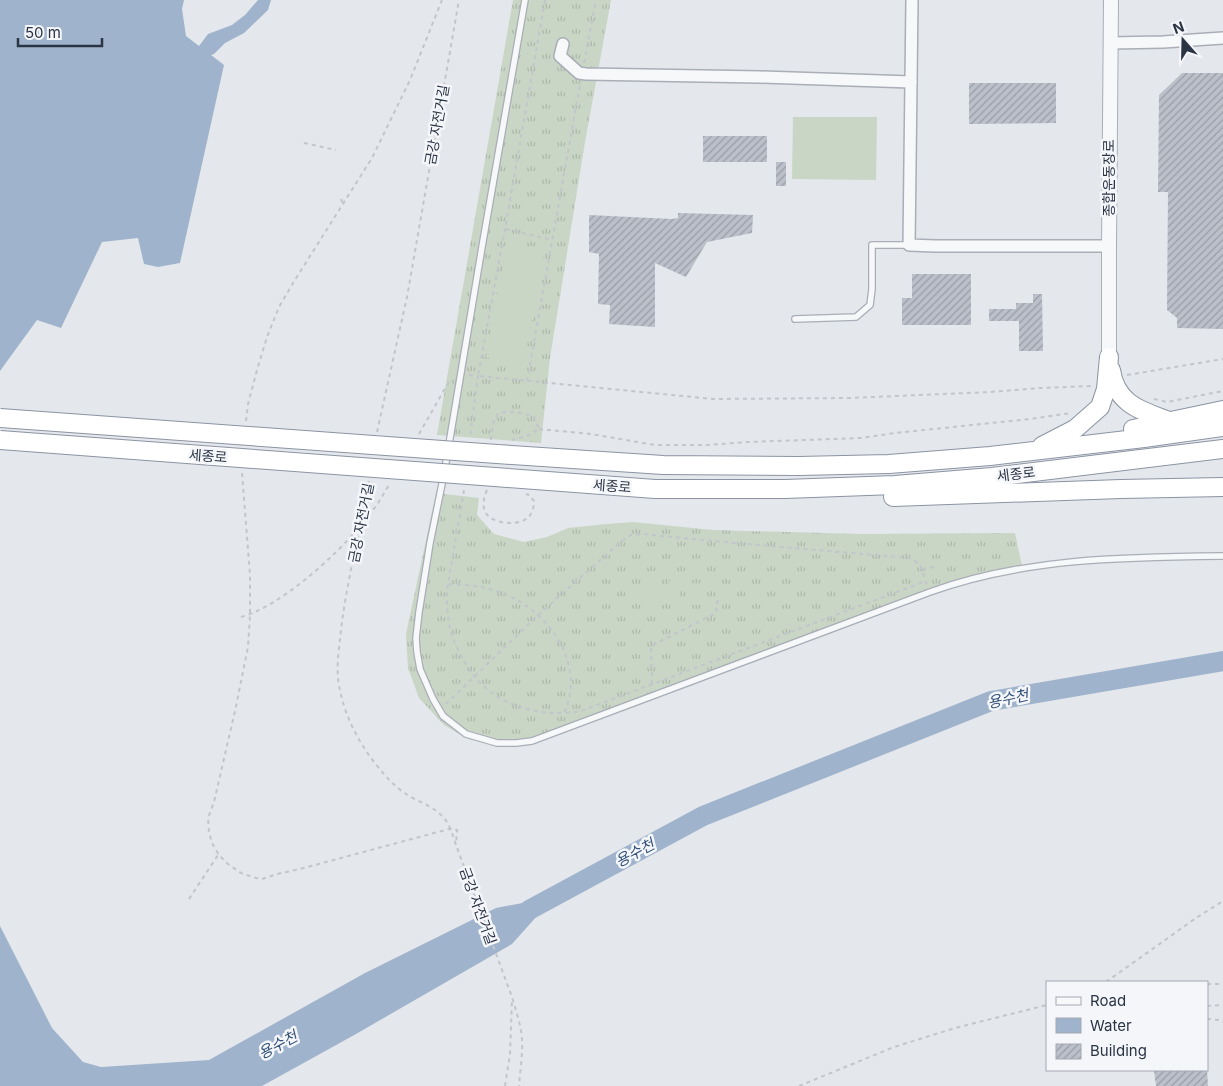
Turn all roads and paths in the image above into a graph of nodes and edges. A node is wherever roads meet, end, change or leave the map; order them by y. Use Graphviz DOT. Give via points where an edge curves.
graph roads {
  1 [pos="442,0"];
  2 [pos="459,0"];
  3 [pos="525,0"];
  4 [pos="545,0"];
  5 [pos="596,0"];
  6 [pos="912,0"];
  7 [pos="1111,0"];
  8 [pos="1223,38"];
  9 [pos="1110,42"];
  10 [pos="563,44"];
  11 [pos="582,73"];
  12 [pos="911,82"];
  13 [pos="400,91"];
  14 [pos="404,91"];
  15 [pos="304,143"];
  16 [pos="336,150"];
  17 [pos="341,199"];
  18 [pos="343,204"];
  19 [pos="505,229"];
  20 [pos="552,240"];
  21 [pos="909,245"];
  22 [pos="1109,246"];
  23 [pos="796,319"];
  24 [pos="1109,357"];
  25 [pos="1223,359"];
  26 [pos="460,375"];
  27 [pos="478,376"];
  28 [pos="1126,376"];
  29 [pos="527,381"];
  30 [pos="1095,386"];
  31 [pos="1223,391"];
  32 [pos="1151,398"];
  33 [pos="1223,410"];
  34 [pos="1072,413"];
  35 [pos="0,418"];
  36 [pos="1169,421"];
  37 [pos="246,424"];
  38 [pos="1223,427"];
  39 [pos="539,429"];
  40 [pos="376,437"];
  41 [pos="0,440"];
  42 [pos="509,440"];
  43 [pos="469,444"];
  44 [pos="1042,446"];
  45 [pos="494,448"];
  46 [pos="1223,449"];
  47 [pos="990,456"];
  48 [pos="242,468"];
  49 [pos="370,476"];
  50 [pos="1223,487"];
  51 [pos="464,489"];
  52 [pos="655,489"];
  53 [pos="520,493"];
  54 [pos="484,496"];
  55 [pos="361,524"];
  56 [pos="1223,556"];
  57 [pos="937,566"];
  58 [pos="922,570"];
  59 [pos="926,581"];
  60 [pos="449,584"];
  61 [pos="930,592"];
  62 [pos="718,599"];
  63 [pos="250,615"];
  64 [pos="538,615"];
  65 [pos="241,617"];
  66 [pos="475,676"];
  67 [pos="652,684"];
  68 [pos="440,711"];
  69 [pos="564,714"];
  70 [pos="456,845"];
  71 [pos="219,855"];
  72 [pos="189,899"];
  73 [pos="1223,901"];
  74 [pos="1107,981"];
  75 [pos="1208,984"];
  76 [pos="1223,984"];
  77 [pos="512,997"];
  78 [pos="1046,1005"];
  79 [pos="1223,1005"];
  80 [pos="1208,1006"];
  81 [pos="1208,1019"];
  82 [pos="1223,1022"];
  83 [pos="505,1086"];
  84 [pos="519,1086"];
  85 [pos="799,1086"];
  1 -- 14 [label="path"];
  2 -- 40 [label="path, 금강 자전거길" via="407,297"];
  3 -- 26 [label="lane"];
  4 -- 19 [label="path"];
  5 -- 11 [label="path"];
  6 -- 12 [label="street"];
  7 -- 9 [label="street, 종합운동장로"];
  8 -- 9 [label="street"];
  9 -- 22 [label="street, 종합운동장로"];
  10 -- 11 [label="street" via="560,56"];
  11 -- 12 [label="street"];
  11 -- 20 [label="path"];
  12 -- 21 [label="street"];
  13 -- 14 [label="path"];
  14 -- 18 [label="path" via="372,158"];
  15 -- 16 [label="path"];
  17 -- 18 [label="path"];
  18 -- 37 [label="path" via="279,307 257,370"];
  19 -- 20 [label="path"];
  19 -- 27 [label="path"];
  20 -- 29 [label="path"];
  21 -- 22 [label="street"];
  21 -- 23 [label="lane" via="872,246 870,305 856,317"];
  22 -- 24 [label="street, 종합운동장로"];
  24 -- 36 [label="highway" via="1112,378 1120,395 1128,403"];
  24 -- 44 [label="highway" via="1106,389 1100,407 1074,429"];
  25 -- 28 [label="path"];
  26 -- 27 [label="path"];
  26 -- 68 [label="lane" via="416,638 420,669"];
  27 -- 29 [label="path"];
  27 -- 43 [label="path"];
  29 -- 30 [label="path" via="713,399 866,397"];
  31 -- 32 [label="path" via="1167,402"];
  33 -- 36 [label="highway"];
  34 -- 39 [label="path" via="861,438 707,446 655,445"];
  35 -- 45 [label="highway, 세종로, bridge"];
  36 -- 44 [label="highway"];
  38 -- 47 [label="highway, 세종로"];
  39 -- 42 [label="path"];
  39 -- 45 [label="path" via="534,417 524,413 498,414 493,424"];
  41 -- 52 [label="highway, 세종로, bridge"];
  44 -- 47 [label="highway"];
  45 -- 47 [label="highway, 세종로" via="663,465 889,464"];
  46 -- 52 [label="highway, 세종로" via="992,477 895,485"];
  48 -- 63 [label="path"];
  49 -- 55 [label="path, 금강 자전거길"];
  50 -- 52 [label="highway" via="804,498"];
  51 -- 60 [label="path"];
  53 -- 54 [label="path" via="529,495 534,501 534,508 523,521 513,524 493,520 486,515"];
  55 -- 63 [label="path" via="315,571"];
  55 -- 70 [label="path, 금강 자전거길" via="343,614 338,670 347,714 356,735 393,784 443,817"];
  56 -- 61 [label="lane" via="1129,557 1040,565"];
  57 -- 58 [label="path"];
  58 -- 59 [label="path"];
  58 -- 64 [label="path" via="920,564 909,558 631,535"];
  59 -- 61 [label="path"];
  59 -- 67 [label="path"];
  60 -- 64 [label="path" via="472,585 504,593"];
  60 -- 66 [label="path" via="447,603 451,632"];
  61 -- 68 [label="lane" via="532,741 498,743 466,734"];
  62 -- 67 [label="path" via="716,613 651,646"];
  63 -- 65 [label="path"];
  63 -- 71 [label="path" via="248,647 235,711 208,818 209,833"];
  64 -- 66 [label="path"];
  64 -- 69 [label="path" via="550,626 568,659 571,685"];
  66 -- 68 [label="path"];
  66 -- 69 [label="path" via="488,690 507,702 530,710"];
  67 -- 69 [label="path" via="581,711"];
  70 -- 71 [label="path" via="457,830 449,829 262,879 241,873"];
  70 -- 77 [label="path, 금강 자전거길"];
  71 -- 72 [label="path"];
  73 -- 74 [label="path"];
  75 -- 76 [label="path"];
  77 -- 83 [label="path"];
  77 -- 84 [label="path, 금강 자전거길" via="522,1039"];
  78 -- 85 [label="path" via="894,1047"];
  79 -- 80 [label="path"];
  81 -- 82 [label="path"];
}
